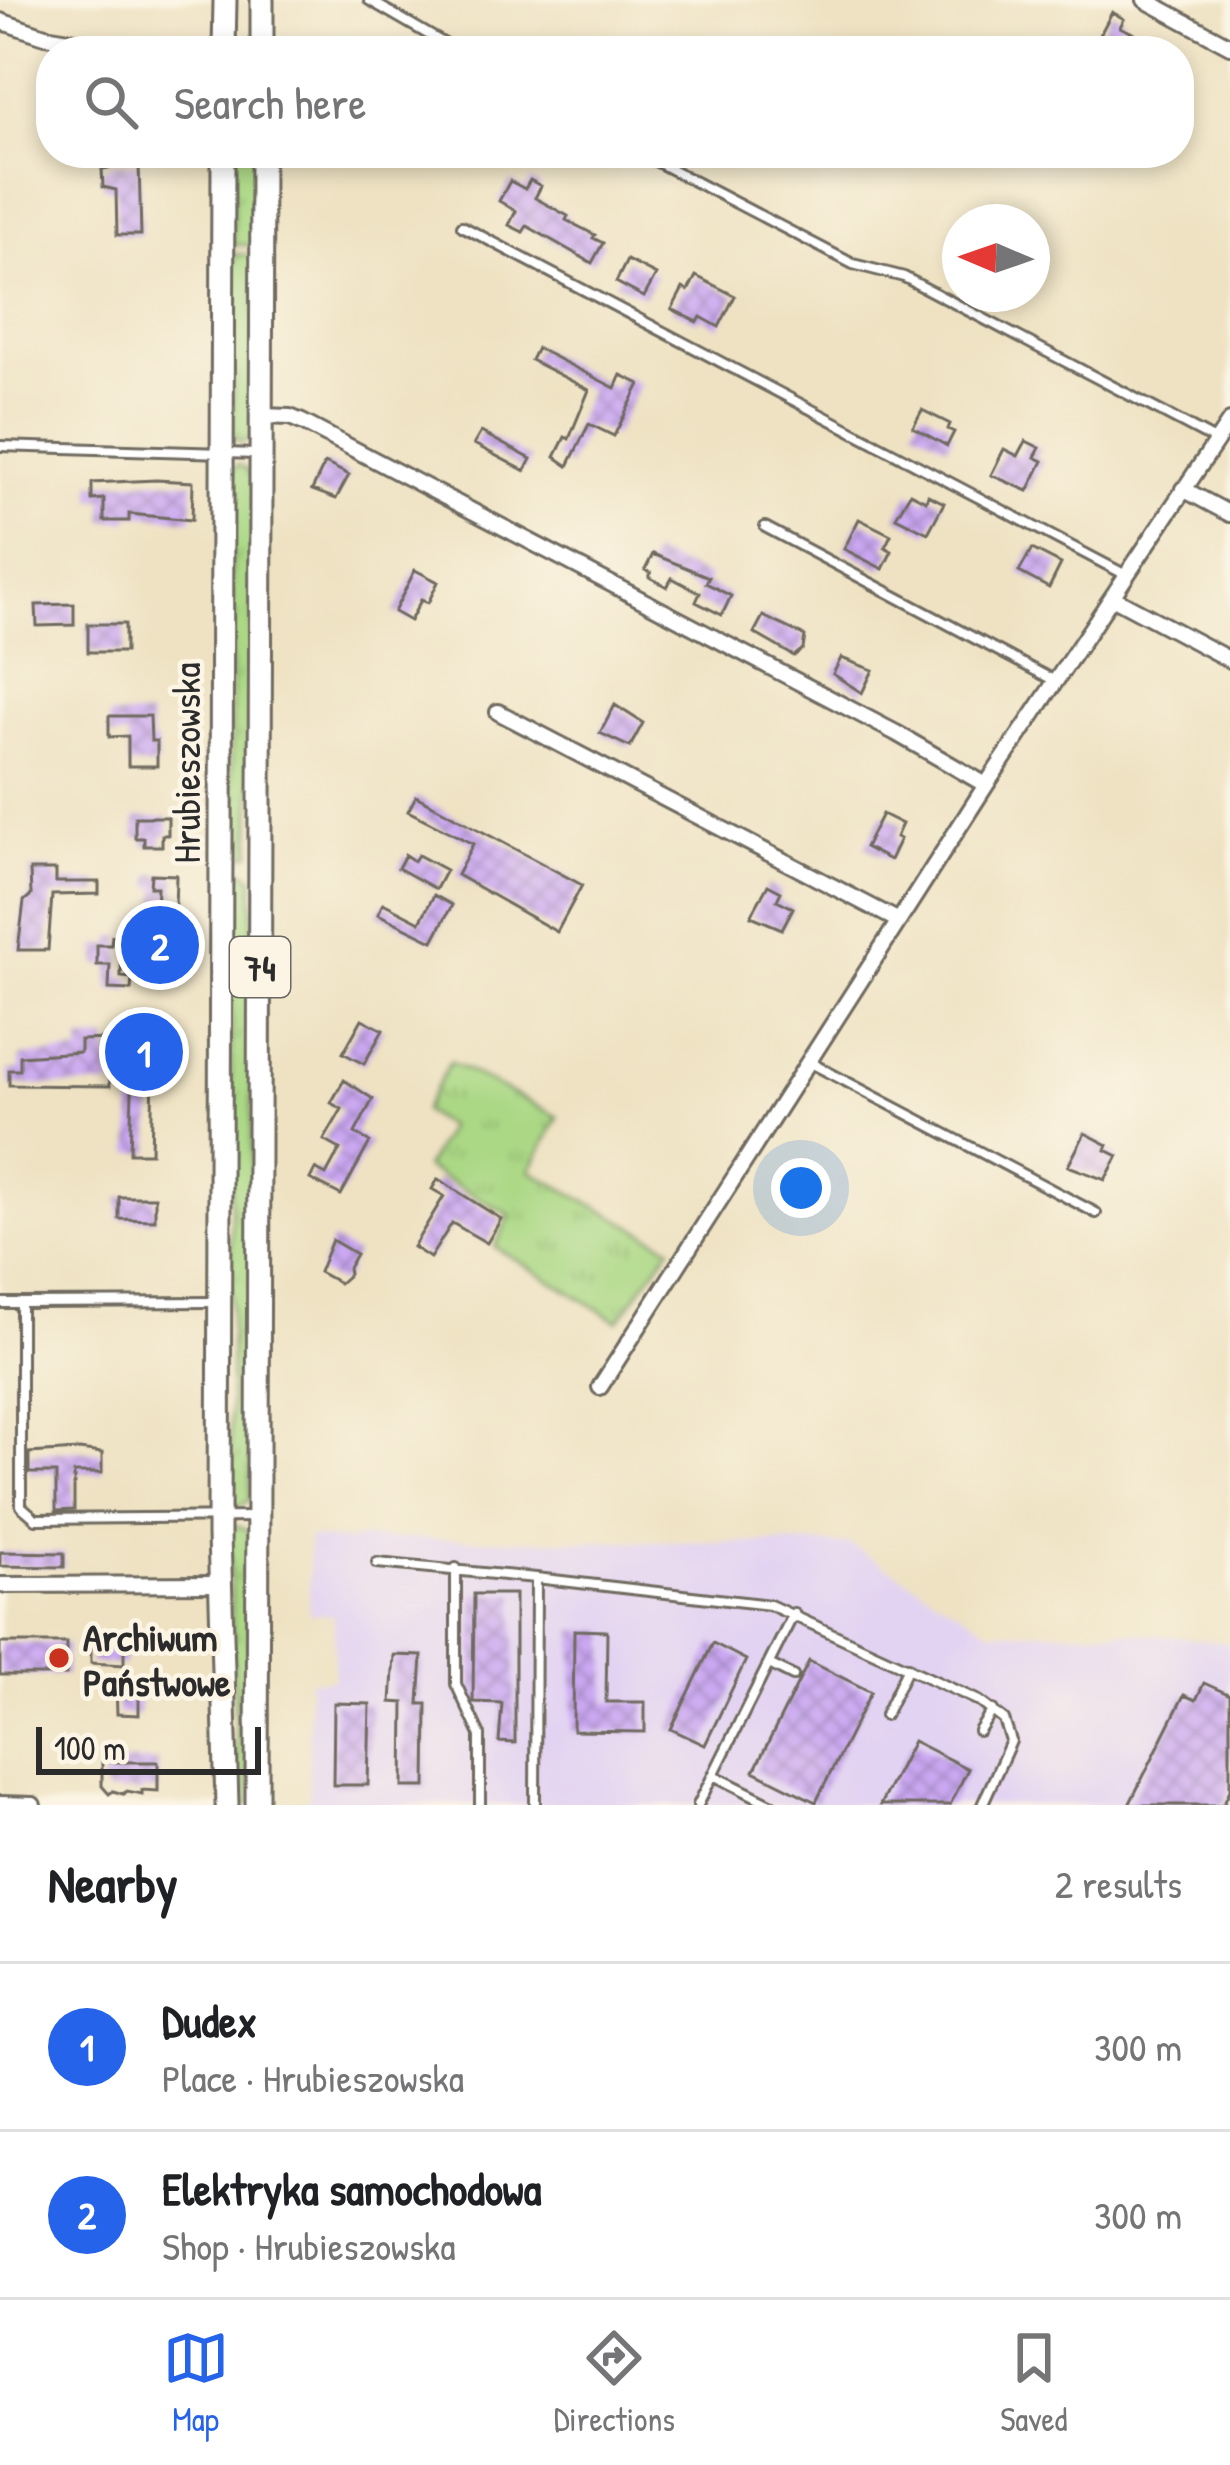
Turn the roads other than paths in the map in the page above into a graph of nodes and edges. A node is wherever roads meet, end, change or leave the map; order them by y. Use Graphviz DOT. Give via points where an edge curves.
graph roads {
  1 [pos="225,0"];
  2 [pos="262,0"];
  3 [pos="369,0"];
  4 [pos="1144,0"];
  5 [pos="0,21"];
  6 [pos="45,36"];
  7 [pos="224,36"];
  8 [pos="262,36"];
  9 [pos="431,36"];
  10 [pos="1230,46"];
  11 [pos="223,168"];
  12 [pos="262,168"];
  13 [pos="669,168"];
  14 [pos="462,226"];
  15 [pos="262,416"];
  16 [pos="1230,421"];
  17 [pos="1217,440"];
  18 [pos="0,446"];
  19 [pos="222,454"];
  20 [pos="262,454"];
  21 [pos="1184,489"];
  22 [pos="1230,514"];
  23 [pos="765,526"];
  24 [pos="1126,574"];
  25 [pos="1112,597"];
  26 [pos="1230,660"];
  27 [pos="1055,682"];
  28 [pos="498,712"];
  29 [pos="986,785"];
  30 [pos="221,862"];
  31 [pos="260,863"];
  32 [pos="899,921"];
  33 [pos="808,1062"];
  34 [pos="1096,1214"];
  35 [pos="220,1302"];
  36 [pos="0,1303"];
  37 [pos="21,1303"];
  38 [pos="600,1387"];
  39 [pos="258,1517"];
  40 [pos="219,1518"];
  41 [pos="377,1563"];
  42 [pos="456,1568"];
  43 [pos="536,1578"];
  44 [pos="221,1584"];
  45 [pos="0,1585"];
  46 [pos="794,1613"];
  47 [pos="769,1664"];
  48 [pos="908,1667"];
  49 [pos="793,1676"];
  50 [pos="993,1710"];
  51 [pos="885,1715"];
  52 [pos="979,1731"];
  53 [pos="713,1775"];
  54 [pos="0,1804"];
  55 [pos="33,1805"];
  56 [pos="227,1805"];
  57 [pos="256,1805"];
  58 [pos="480,1805"];
  59 [pos="535,1805"];
  60 [pos="698,1805"];
  61 [pos="773,1805"];
  62 [pos="982,1805"];
  1 -- 7 [label="main road"];
  2 -- 8 [label="main road"];
  3 -- 9 [label="lane"];
  4 -- 10 [label="street"];
  5 -- 6 [label="street"];
  11 -- 19 [label="main road, Hrubieszowska / 74"];
  12 -- 15 [label="main road, Hrubieszowska / 74"];
  13 -- 17 [label="lane" via="853,264 904,277"];
  14 -- 24 [label="lane"];
  15 -- 20 [label="main road, Hrubieszowska / 74"];
  15 -- 29 [label="street" via="302,422"];
  16 -- 17 [label="street"];
  17 -- 21 [label="street"];
  18 -- 19 [label="lane"];
  19 -- 20 [label="lane"];
  19 -- 30 [label="main road, Hrubieszowska / 74"];
  20 -- 31 [label="main road, Hrubieszowska / 74"];
  21 -- 22 [label="street"];
  21 -- 24 [label="street"];
  23 -- 27 [label="lane"];
  24 -- 25 [label="street"];
  25 -- 26 [label="street"];
  25 -- 27 [label="street"];
  27 -- 29 [label="street"];
  28 -- 32 [label="street"];
  29 -- 32 [label="street"];
  30 -- 31 [label="main road"];
  30 -- 35 [label="main road, Hrubieszowska / 74"];
  31 -- 39 [label="main road, Hrubieszowska / 74"];
  32 -- 33 [label="street"];
  33 -- 34 [label="lane"];
  33 -- 38 [label="street"];
  35 -- 37 [label="lane"];
  35 -- 40 [label="main road, Hrubieszowska / 74"];
  36 -- 37 [label="lane"];
  37 -- 40 [label="lane" via="21,1506 36,1519"];
  39 -- 40 [label="lane"];
  39 -- 57 [label="main road, Hrubieszowska / 74"];
  40 -- 44 [label="main road, Hrubieszowska / 74"];
  41 -- 42 [label="lane"];
  42 -- 43 [label="lane"];
  42 -- 58 [label="lane" via="456,1684 479,1735"];
  43 -- 46 [label="lane"];
  43 -- 59 [label="lane"];
  44 -- 45 [label="street"];
  44 -- 56 [label="main road, Hrubieszowska / 74"];
  46 -- 47 [label="lane"];
  46 -- 48 [label="lane"];
  47 -- 49 [label="lane"];
  47 -- 53 [label="lane"];
  48 -- 50 [label="lane"];
  48 -- 51 [label="lane"];
  50 -- 52 [label="lane"];
  50 -- 62 [label="lane" via="1011,1742"];
  53 -- 60 [label="lane"];
  53 -- 61 [label="lane"];
  54 -- 55 [label="street"];
}
